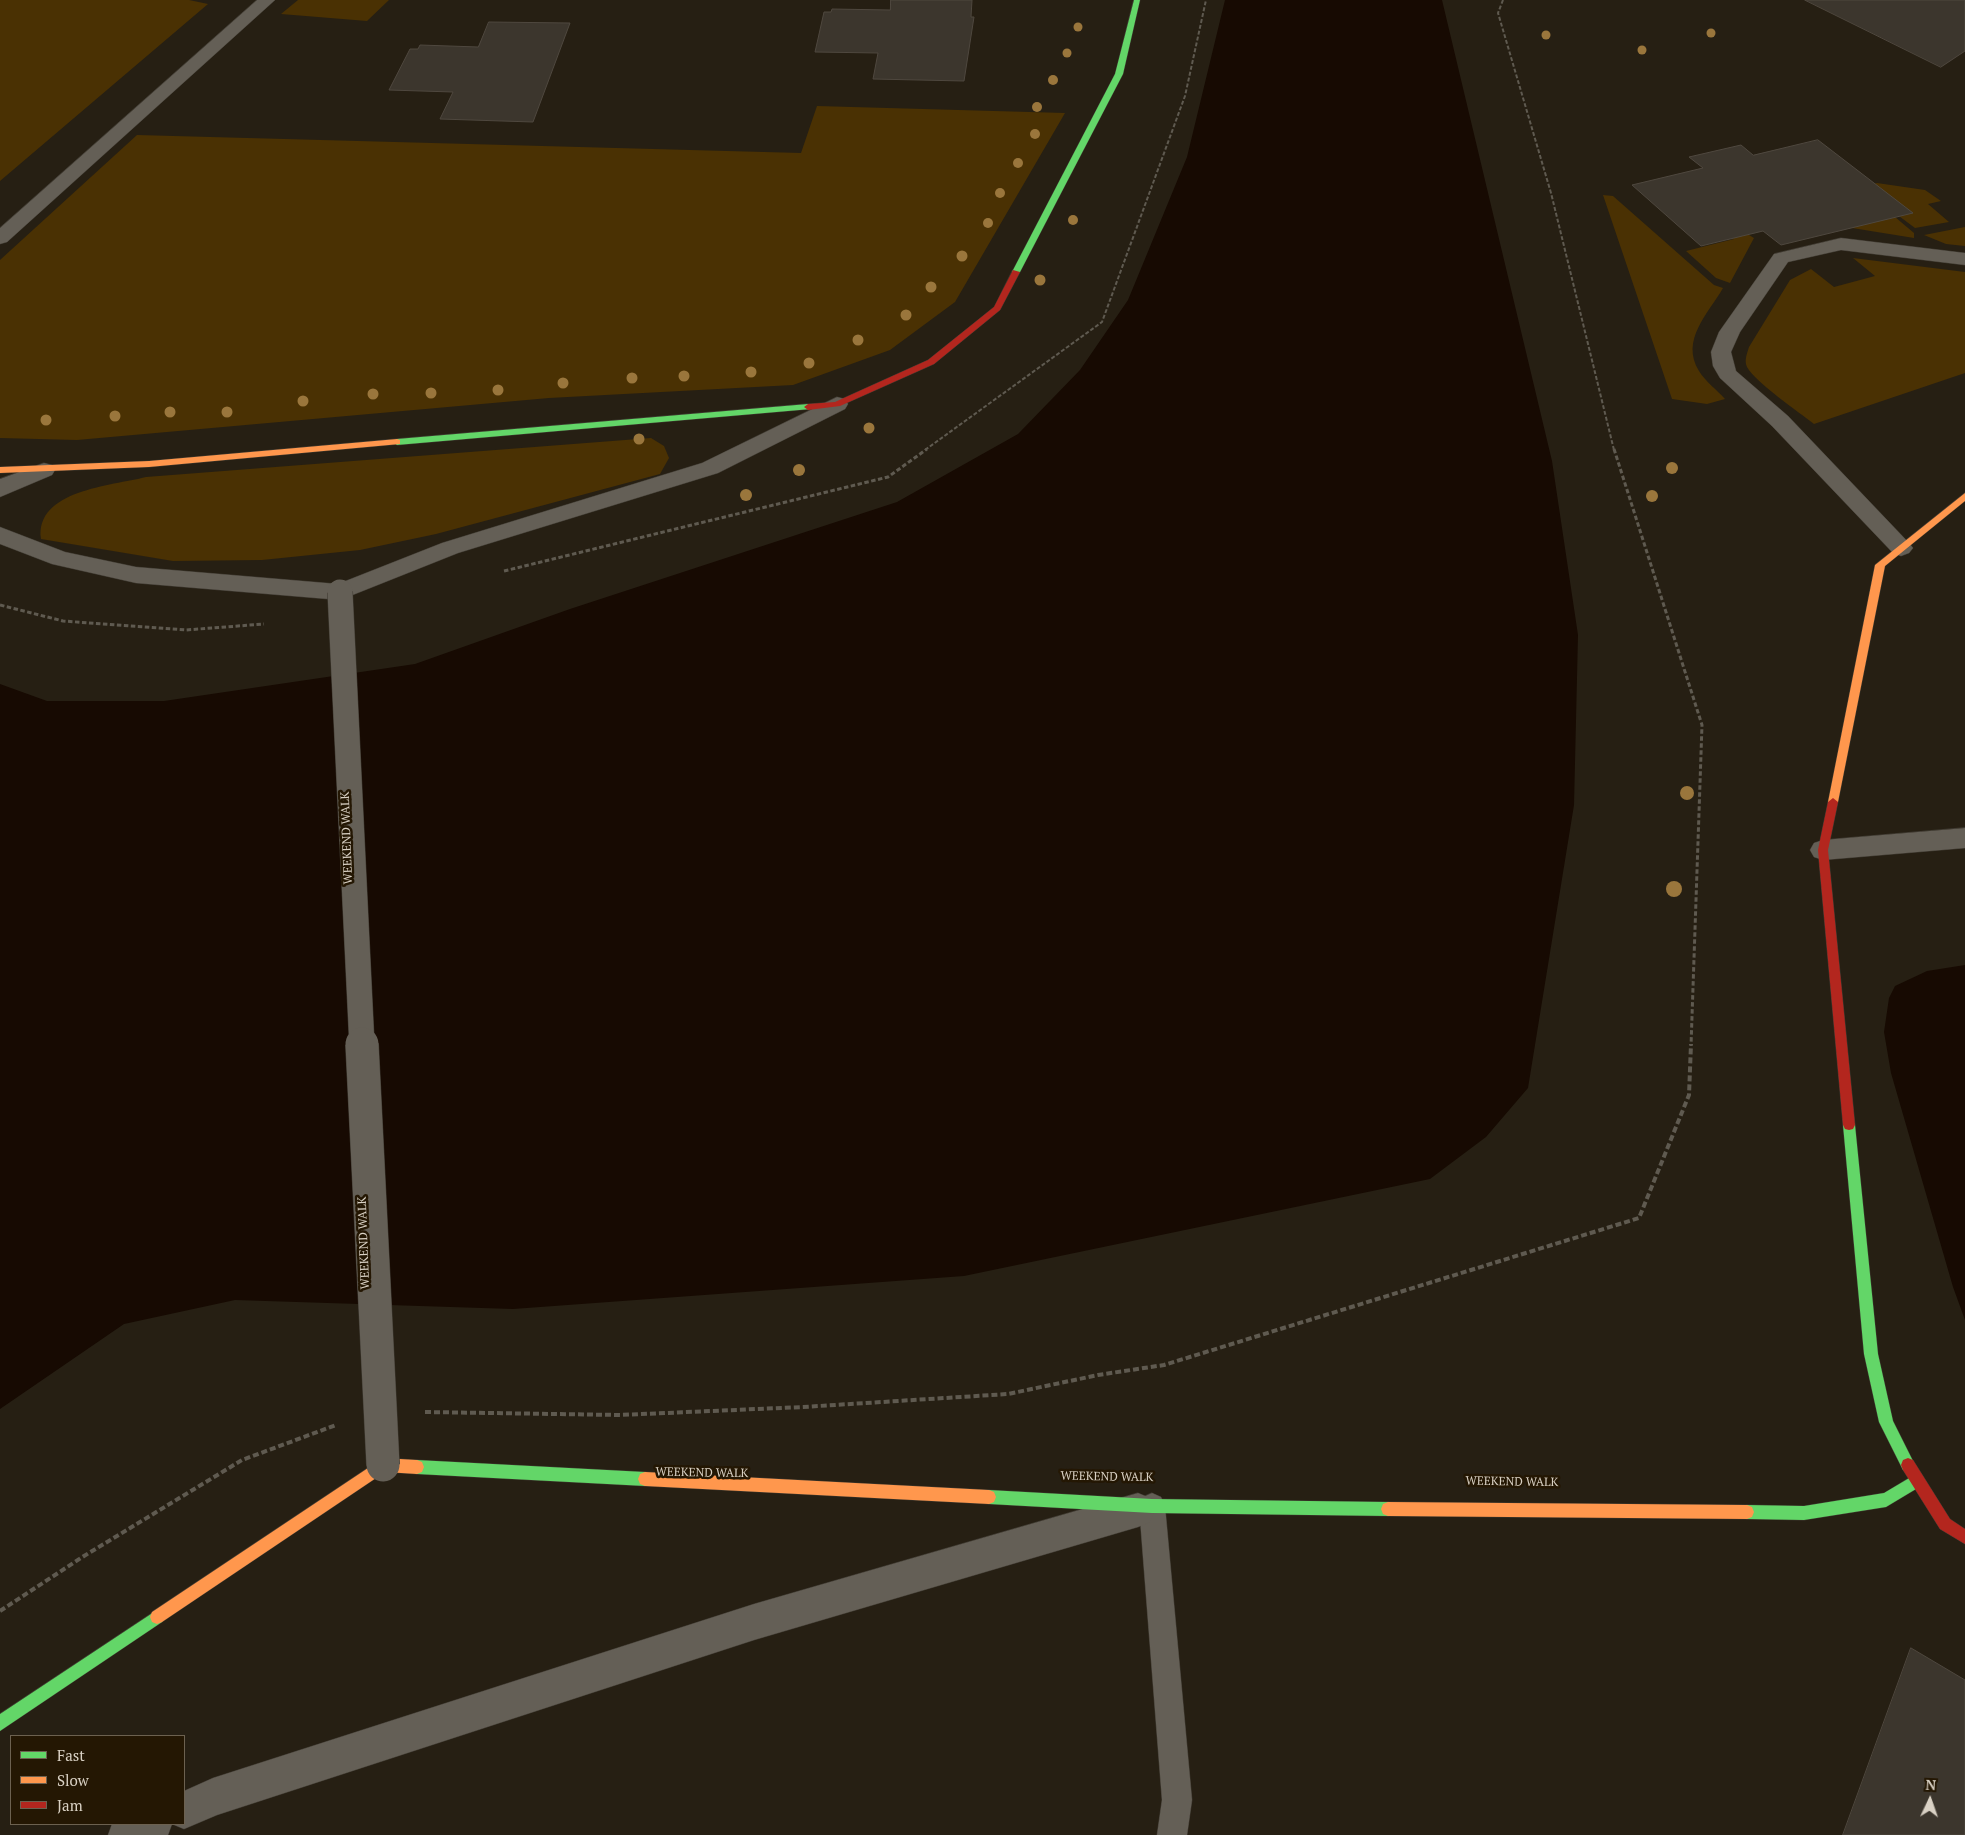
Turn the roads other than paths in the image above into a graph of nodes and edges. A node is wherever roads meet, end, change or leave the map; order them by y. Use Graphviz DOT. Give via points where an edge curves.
graph roads {
  1 [pos="267,0"];
  2 [pos="1137,0"];
  3 [pos="0,238"];
  4 [pos="1965,259"];
  5 [pos="837,404"];
  6 [pos="0,470"];
  7 [pos="44,470"];
  8 [pos="0,490"];
  9 [pos="1965,496"];
  10 [pos="0,535"];
  11 [pos="1901,548"];
  12 [pos="340,592"];
  13 [pos="1965,838"];
  14 [pos="1823,850"];
  15 [pos="383,1465"];
  16 [pos="1916,1481"];
  17 [pos="1152,1506"];
  18 [pos="1965,1537"];
  19 [pos="0,1723"];
  20 [pos="185,1810"];
  21 [pos="151,1825"];
  22 [pos="127,1835"];
  23 [pos="1172,1835"];
  1 -- 3 [label="street"];
  2 -- 5 [label="street" via="1119,74 997,308 931,362"];
  4 -- 11 [label="street" via="1841,244 1781,258 1730,332 1721,351 1728,374 1780,421"];
  5 -- 7 [label="street" via="231,457"];
  5 -- 12 [label="street" via="710,468 450,548"];
  6 -- 7 [label="street"];
  7 -- 8 [label="street"];
  9 -- 11 [label="street"];
  10 -- 12 [label="street" via="60,559 136,575"];
  11 -- 14 [label="street" via="1880,565"];
  12 -- 15 [label="street, bridge"];
  13 -- 14 [label="street"];
  14 -- 16 [label="street" via="1871,1354 1886,1422"];
  15 -- 17 [label="street"];
  15 -- 19 [label="street"];
  16 -- 17 [label="street" via="1886,1500 1804,1513"];
  16 -- 18 [label="street" via="1945,1524"];
  17 -- 20 [label="street" via="754,1622 213,1797"];
  17 -- 23 [label="lane" via="1177,1800"];
  21 -- 22 [label="street"];
}
